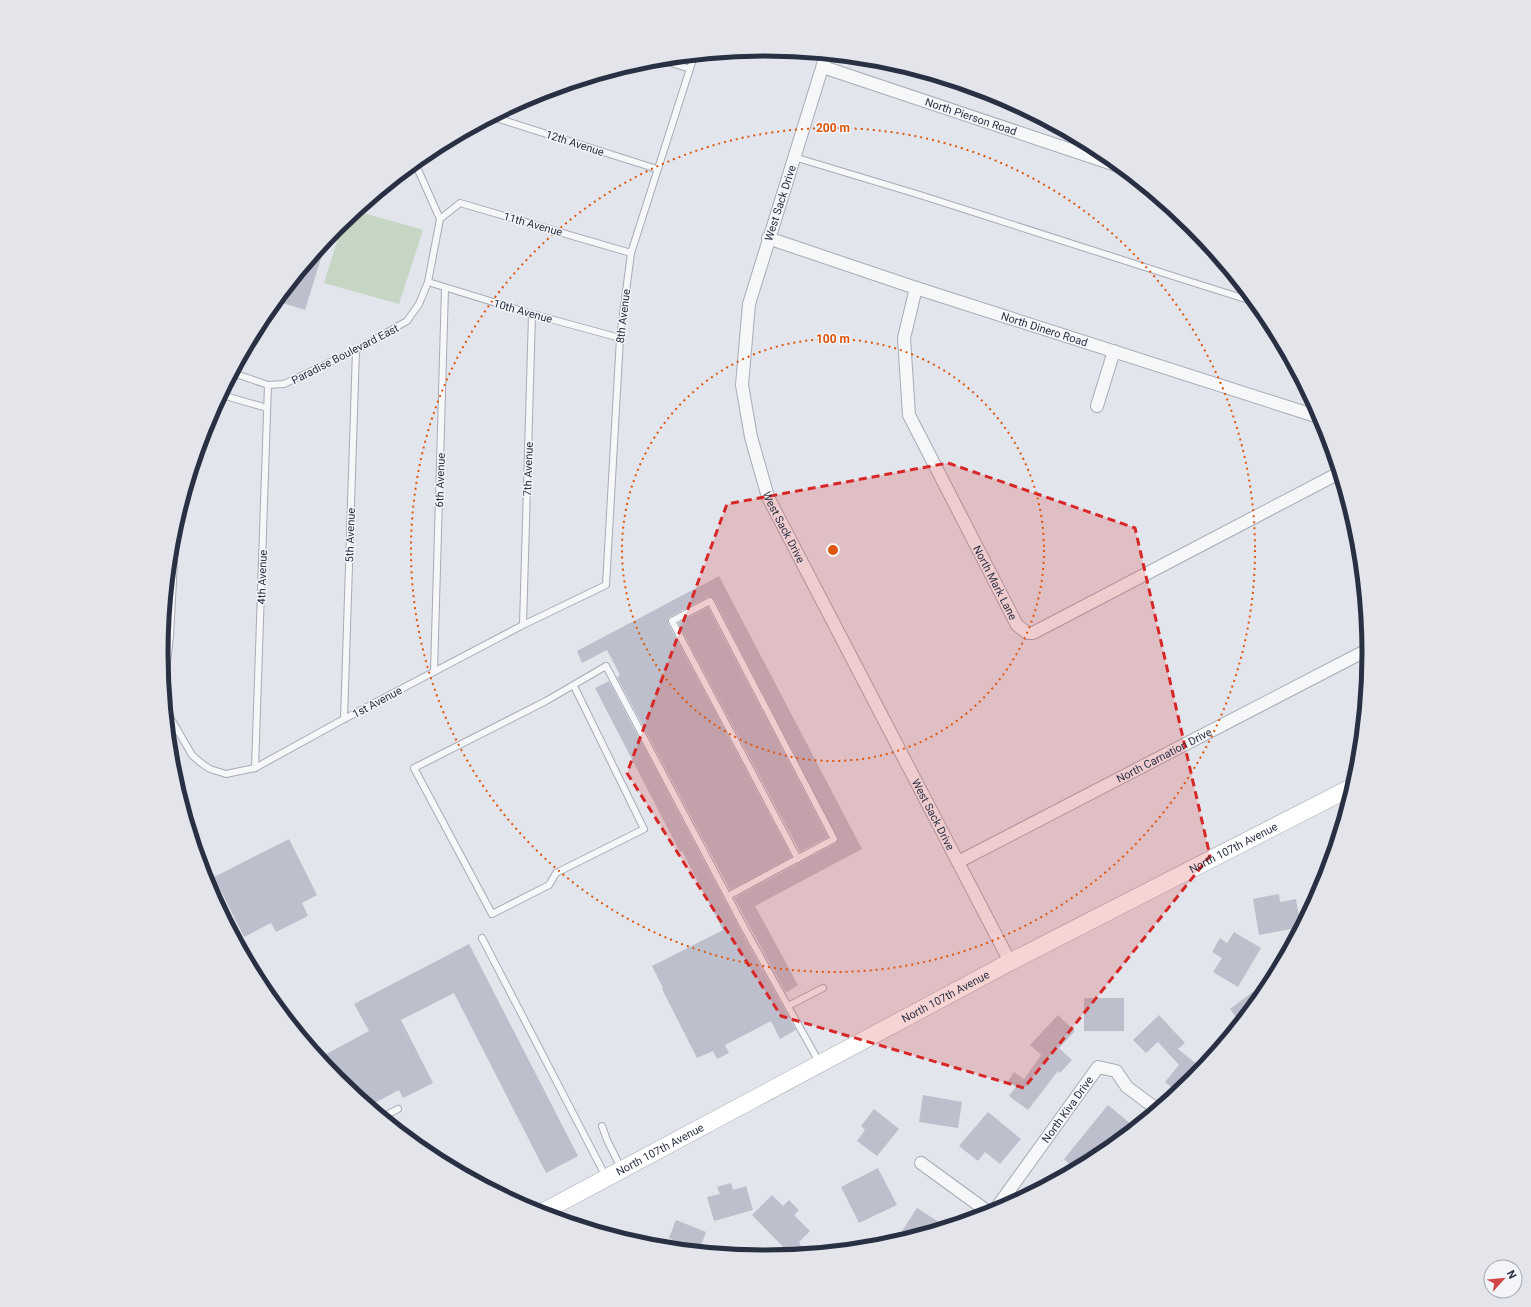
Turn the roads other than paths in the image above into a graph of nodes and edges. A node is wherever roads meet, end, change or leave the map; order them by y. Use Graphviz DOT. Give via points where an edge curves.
graph roads {
  1 [pos="825,59"];
  2 [pos="693,61"];
  3 [pos="671,64"];
  4 [pos="823,67"];
  5 [pos="690,69"];
  6 [pos="499,119"];
  7 [pos="794,157"];
  8 [pos="1102,160"];
  9 [pos="418,168"];
  10 [pos="658,169"];
  11 [pos="440,219"];
  12 [pos="768,238"];
  13 [pos="631,253"];
  14 [pos="428,282"];
  15 [pos="445,288"];
  16 [pos="916,288"];
  17 [pos="1246,299"];
  18 [pos="532,314"];
  19 [pos="620,338"];
  20 [pos="356,350"];
  21 [pos="1114,351"];
  22 [pos="238,375"];
  23 [pos="268,385"];
  24 [pos="227,396"];
  25 [pos="1098,406"];
  26 [pos="267,408"];
  27 [pos="1313,415"];
  28 [pos="1335,475"];
  29 [pos="173,574"];
  30 [pos="606,586"];
  31 [pos="523,625"];
  32 [pos="1363,653"];
  33 [pos="168,654"];
  34 [pos="434,672"];
  35 [pos="574,686"];
  36 [pos="344,719"];
  37 [pos="172,721"];
  38 [pos="256,768"];
  39 [pos="1347,789"];
  40 [pos="798,859"];
  41 [pos="958,862"];
  42 [pos="728,896"];
  43 [pos="482,938"];
  44 [pos="1010,962"];
  45 [pos="823,988"];
  46 [pos="788,1006"];
  47 [pos="820,1064"];
  48 [pos="1154,1107"];
  49 [pos="398,1109"];
  50 [pos="386,1115"];
  51 [pos="602,1126"];
  52 [pos="921,1163"];
  53 [pos="622,1169"];
  54 [pos="606,1177"];
  55 [pos="998,1204"];
  56 [pos="985,1209"];
  57 [pos="548,1210"];
  1 -- 4 [label="street, West Sack Drive"];
  2 -- 5 [label="lane, 8th Avenue"];
  3 -- 5 [label="lane"];
  4 -- 7 [label="street, West Sack Drive"];
  4 -- 8 [label="street, North Pierson Road"];
  5 -- 10 [label="lane, 8th Avenue"];
  6 -- 10 [label="lane, 12th Avenue"];
  7 -- 12 [label="street, West Sack Drive"];
  7 -- 17 [label="lane"];
  9 -- 11 [label="lane"];
  10 -- 13 [label="lane, 8th Avenue"];
  11 -- 13 [label="lane, 11th Avenue" via="460,203"];
  11 -- 14 [label="lane, Paradise Boulevard East"];
  12 -- 16 [label="street, North Dinero Road"];
  12 -- 41 [label="street, West Sack Drive" via="749,304 742,385 751,437 768,496"];
  13 -- 19 [label="lane, 8th Avenue"];
  14 -- 15 [label="lane, 10th Avenue"];
  14 -- 20 [label="lane, Paradise Boulevard East" via="419,304 407,321"];
  15 -- 18 [label="lane, 10th Avenue"];
  15 -- 34 [label="lane, 6th Avenue"];
  16 -- 21 [label="street, North Dinero Road"];
  16 -- 28 [label="street, North Mark Lane" via="904,338 909,415 1017,625 1027,633 1033,633"];
  18 -- 19 [label="lane, 10th Avenue"];
  18 -- 31 [label="lane, 7th Avenue"];
  19 -- 30 [label="lane, 8th Avenue"];
  20 -- 23 [label="lane, Paradise Boulevard East" via="284,384"];
  20 -- 36 [label="lane, 5th Avenue"];
  21 -- 25 [label="street"];
  21 -- 27 [label="street, North Dinero Road"];
  22 -- 23 [label="lane, Paradise Boulevard East"];
  23 -- 26 [label="lane, 4th Avenue"];
  24 -- 26 [label="lane"];
  26 -- 38 [label="lane, 4th Avenue"];
  29 -- 33 [label="lane"];
  30 -- 31 [label="lane, 1st Avenue"];
  31 -- 34 [label="lane, 1st Avenue"];
  32 -- 41 [label="street, North Carnation Drive"];
  34 -- 36 [label="lane, 1st Avenue"];
  35 -- 35 [label="lane" via="414,768 492,914 549,885 556,873 644,829"];
  35 -- 42 [label="lane" via="606,666"];
  36 -- 38 [label="lane, 1st Avenue"];
  37 -- 38 [label="lane, 1st Avenue" via="201,764 226,774"];
  39 -- 44 [label="main road, North 107th Avenue"];
  40 -- 40 [label="lane" via="834,839 710,601 672,621"];
  40 -- 42 [label="lane"];
  41 -- 44 [label="street, West Sack Drive"];
  42 -- 46 [label="lane"];
  43 -- 54 [label="lane"];
  44 -- 47 [label="main road, North 107th Avenue"];
  45 -- 46 [label="lane"];
  46 -- 47 [label="lane"];
  47 -- 53 [label="main road, North 107th Avenue"];
  48 -- 55 [label="street, North Kiva Drive" via="1127,1087 1116,1071 1098,1067"];
  49 -- 50 [label="lane"];
  51 -- 53 [label="lane"];
  52 -- 56 [label="street, North Kiva Drive"];
  53 -- 54 [label="main road, North 107th Avenue"];
  54 -- 57 [label="main road, North 107th Avenue"];
}
